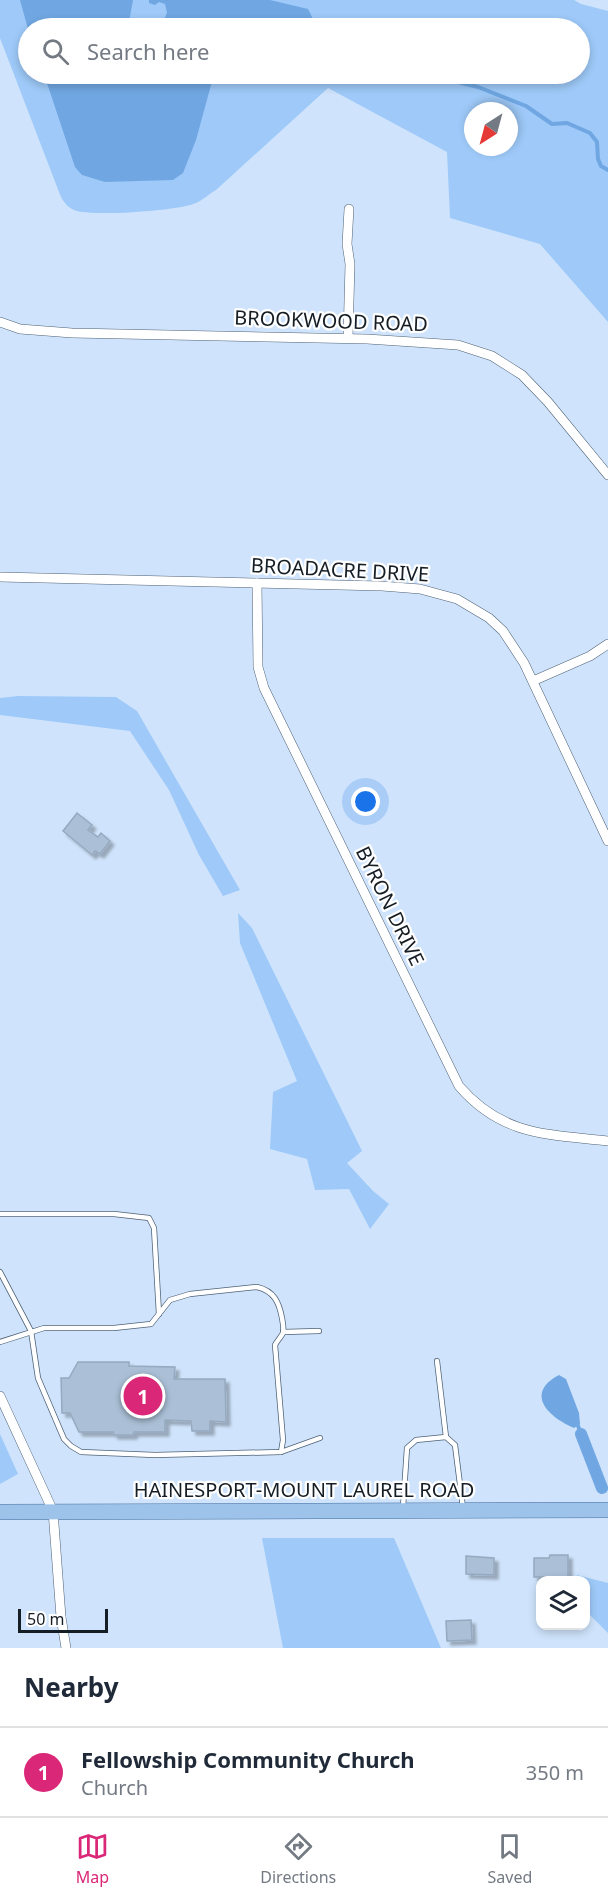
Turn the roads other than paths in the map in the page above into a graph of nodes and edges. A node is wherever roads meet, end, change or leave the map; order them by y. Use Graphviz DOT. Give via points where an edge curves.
graph roads {
  1 [pos="349,209"];
  2 [pos="0,322"];
  3 [pos="348,338"];
  4 [pos="608,475"];
  5 [pos="0,577"];
  6 [pos="257,583"];
  7 [pos="608,644"];
  8 [pos="533,681"];
  9 [pos="608,841"];
  10 [pos="608,1141"];
  11 [pos="0,1214"];
  12 [pos="0,1272"];
  13 [pos="159,1314"];
  14 [pos="31,1331"];
  15 [pos="319,1331"];
  16 [pos="283,1332"];
  17 [pos="0,1342"];
  18 [pos="437,1361"];
  19 [pos="0,1396"];
  20 [pos="446,1437"];
  21 [pos="320,1438"];
  22 [pos="281,1452"];
  23 [pos="464,1510"];
  24 [pos="608,1510"];
  25 [pos="53,1511"];
  26 [pos="403,1511"];
  27 [pos="0,1512"];
  28 [pos="66,1648"];
  1 -- 3 [label="street"];
  2 -- 3 [label="street, BROOKWOOD ROAD" via="20,329 72,333"];
  3 -- 4 [label="street, BROOKWOOD ROAD" via="458,345 492,356 535,388"];
  5 -- 6 [label="street, BROADACRE DRIVE"];
  6 -- 8 [label="street, BROADACRE DRIVE" via="391,587 457,598 503,631"];
  6 -- 10 [label="street, BYRON DRIVE" via="258,667 264,688 459,1086 483,1110 513,1126 530,1132"];
  7 -- 8 [label="street"];
  8 -- 9 [label="street, BROADACRE DRIVE"];
  11 -- 13 [label="lane" via="114,1214 149,1218 154,1228"];
  12 -- 14 [label="lane"];
  13 -- 14 [label="lane" via="152,1324"];
  13 -- 16 [label="lane" via="170,1300 180,1297 257,1287 273,1295 279,1305"];
  14 -- 17 [label="lane"];
  14 -- 22 [label="lane" via="38,1378 64,1439 81,1452"];
  15 -- 16 [label="lane"];
  16 -- 22 [label="lane" via="275,1345"];
  18 -- 20 [label="lane"];
  19 -- 25 [label="street"];
  20 -- 23 [label="lane" via="455,1444"];
  20 -- 26 [label="lane" via="416,1440 407,1448"];
  21 -- 22 [label="lane"];
  23 -- 24 [label="main road, HAINESPORT-MOUNT LAUREL ROAD"];
  23 -- 26 [label="main road, HAINESPORT-MOUNT LAUREL ROAD"];
  25 -- 26 [label="main road, HAINESPORT-MOUNT LAUREL ROAD"];
  25 -- 27 [label="main road, HAINESPORT-MOUNT LAUREL ROAD"];
  25 -- 28 [label="street"];
}
